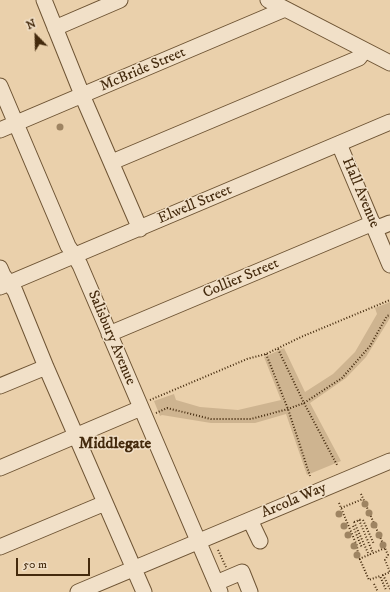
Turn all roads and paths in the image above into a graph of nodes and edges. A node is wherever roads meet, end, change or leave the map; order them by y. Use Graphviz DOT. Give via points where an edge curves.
graph roads {
  1 [pos="44,0"];
  2 [pos="120,0"];
  3 [pos="268,0"];
  4 [pos="285,9"];
  5 [pos="55,28"];
  6 [pos="365,50"];
  7 [pos="390,63"];
  8 [pos="0,86"];
  9 [pos="83,95"];
  10 [pos="390,122"];
  11 [pos="16,123"];
  12 [pos="0,130"];
  13 [pos="339,144"];
  14 [pos="112,162"];
  15 [pos="390,223"];
  16 [pos="374,226"];
  17 [pos="140,229"];
  18 [pos="75,256"];
  19 [pos="390,265"];
  20 [pos="0,268"];
  21 [pos="5,286"];
  22 [pos="390,300"];
  23 [pos="390,315"];
  24 [pos="109,334"];
  25 [pos="278,349"];
  26 [pos="266,354"];
  27 [pos="46,367"];
  28 [pos="0,386"];
  29 [pos="304,403"];
  30 [pos="145,404"];
  31 [pos="288,409"];
  32 [pos="155,413"];
  33 [pos="77,436"];
  34 [pos="390,461"];
  35 [pos="337,465"];
  36 [pos="0,468"];
  37 [pos="310,476"];
  38 [pos="361,494"];
  39 [pos="363,499"];
  40 [pos="105,503"];
  41 [pos="339,504"];
  42 [pos="350,504"];
  43 [pos="341,508"];
  44 [pos="352,508"];
  45 [pos="250,520"];
  46 [pos="357,521"];
  47 [pos="198,541"];
  48 [pos="260,541"];
  49 [pos="374,544"];
  50 [pos="0,547"];
  51 [pos="362,548"];
  52 [pos="385,548"];
  53 [pos="373,554"];
  54 [pos="368,555"];
  55 [pos="359,559"];
  56 [pos="134,568"];
  57 [pos="389,568"];
  58 [pos="382,575"];
  59 [pos="374,584"];
  60 [pos="218,587"];
  61 [pos="390,589"];
  62 [pos="386,590"];
  63 [pos="78,592"];
  64 [pos="144,592"];
  65 [pos="250,592"];
  66 [pos="378,592"];
  1 -- 5 [label="street"];
  2 -- 5 [label="street"];
  3 -- 4 [label="street"];
  4 -- 6 [label="street"];
  4 -- 9 [label="street, McBride Street"];
  5 -- 9 [label="street"];
  6 -- 7 [label="street"];
  6 -- 14 [label="street" via="359,58"];
  8 -- 11 [label="street, Salisbury Avenue"];
  9 -- 11 [label="street, McBride Street"];
  9 -- 14 [label="street"];
  10 -- 13 [label="street, Elwell Street"];
  11 -- 12 [label="street, McBride Street"];
  11 -- 18 [label="street, Salisbury Avenue" via="68,246"];
  13 -- 16 [label="street, Hall Avenue"];
  13 -- 17 [label="street, Elwell Street"];
  14 -- 17 [label="street"];
  15 -- 16 [label="street, Collier Street"];
  16 -- 19 [label="street, Hall Avenue"];
  16 -- 24 [label="street, Collier Street"];
  17 -- 18 [label="street, Elwell Street"];
  18 -- 21 [label="street, Elwell Street"];
  18 -- 24 [label="street, Salisbury Avenue"];
  20 -- 21 [label="street"];
  21 -- 27 [label="street" via="15,291"];
  22 -- 25 [label="path" via="301,336"];
  23 -- 29 [label="path" via="370,346 342,378"];
  24 -- 30 [label="street, Salisbury Avenue"];
  25 -- 26 [label="path"];
  25 -- 29 [label="path"];
  26 -- 30 [label="path" via="247,359"];
  26 -- 31 [label="path"];
  27 -- 28 [label="street"];
  27 -- 33 [label="street"];
  29 -- 31 [label="path"];
  29 -- 35 [label="path"];
  30 -- 33 [label="street"];
  30 -- 47 [label="street, Salisbury Avenue"];
  31 -- 32 [label="path" via="251,419 211,419 167,408"];
  31 -- 37 [label="path"];
  33 -- 36 [label="street"];
  33 -- 40 [label="street"];
  34 -- 45 [label="street, Arcola Way"];
  38 -- 39 [label="path"];
  39 -- 42 [label="path"];
  39 -- 52 [label="path"];
  40 -- 50 [label="street"];
  40 -- 56 [label="street"];
  41 -- 43 [label="path"];
  42 -- 43 [label="path"];
  42 -- 44 [label="path"];
  43 -- 55 [label="path" via="357,546"];
  45 -- 47 [label="street, Arcola Way"];
  45 -- 48 [label="street"];
  46 -- 49 [label="path"];
  46 -- 51 [label="path"];
  46 -- 53 [label="path"];
  46 -- 54 [label="path"];
  47 -- 56 [label="street, Arcola Way"];
  47 -- 60 [label="street, Salisbury Avenue"];
  52 -- 53 [label="path"];
  52 -- 57 [label="path" via="388,555 385,560"];
  53 -- 54 [label="path"];
  54 -- 55 [label="path"];
  55 -- 58 [label="path" via="369,580"];
  56 -- 63 [label="street, Arcola Way"];
  56 -- 64 [label="street"];
  57 -- 58 [label="path" via="390,572"];
  58 -- 61 [label="path"];
  58 -- 62 [label="path"];
  59 -- 66 [label="path"];
  60 -- 65 [label="street" via="242,572"];
}
